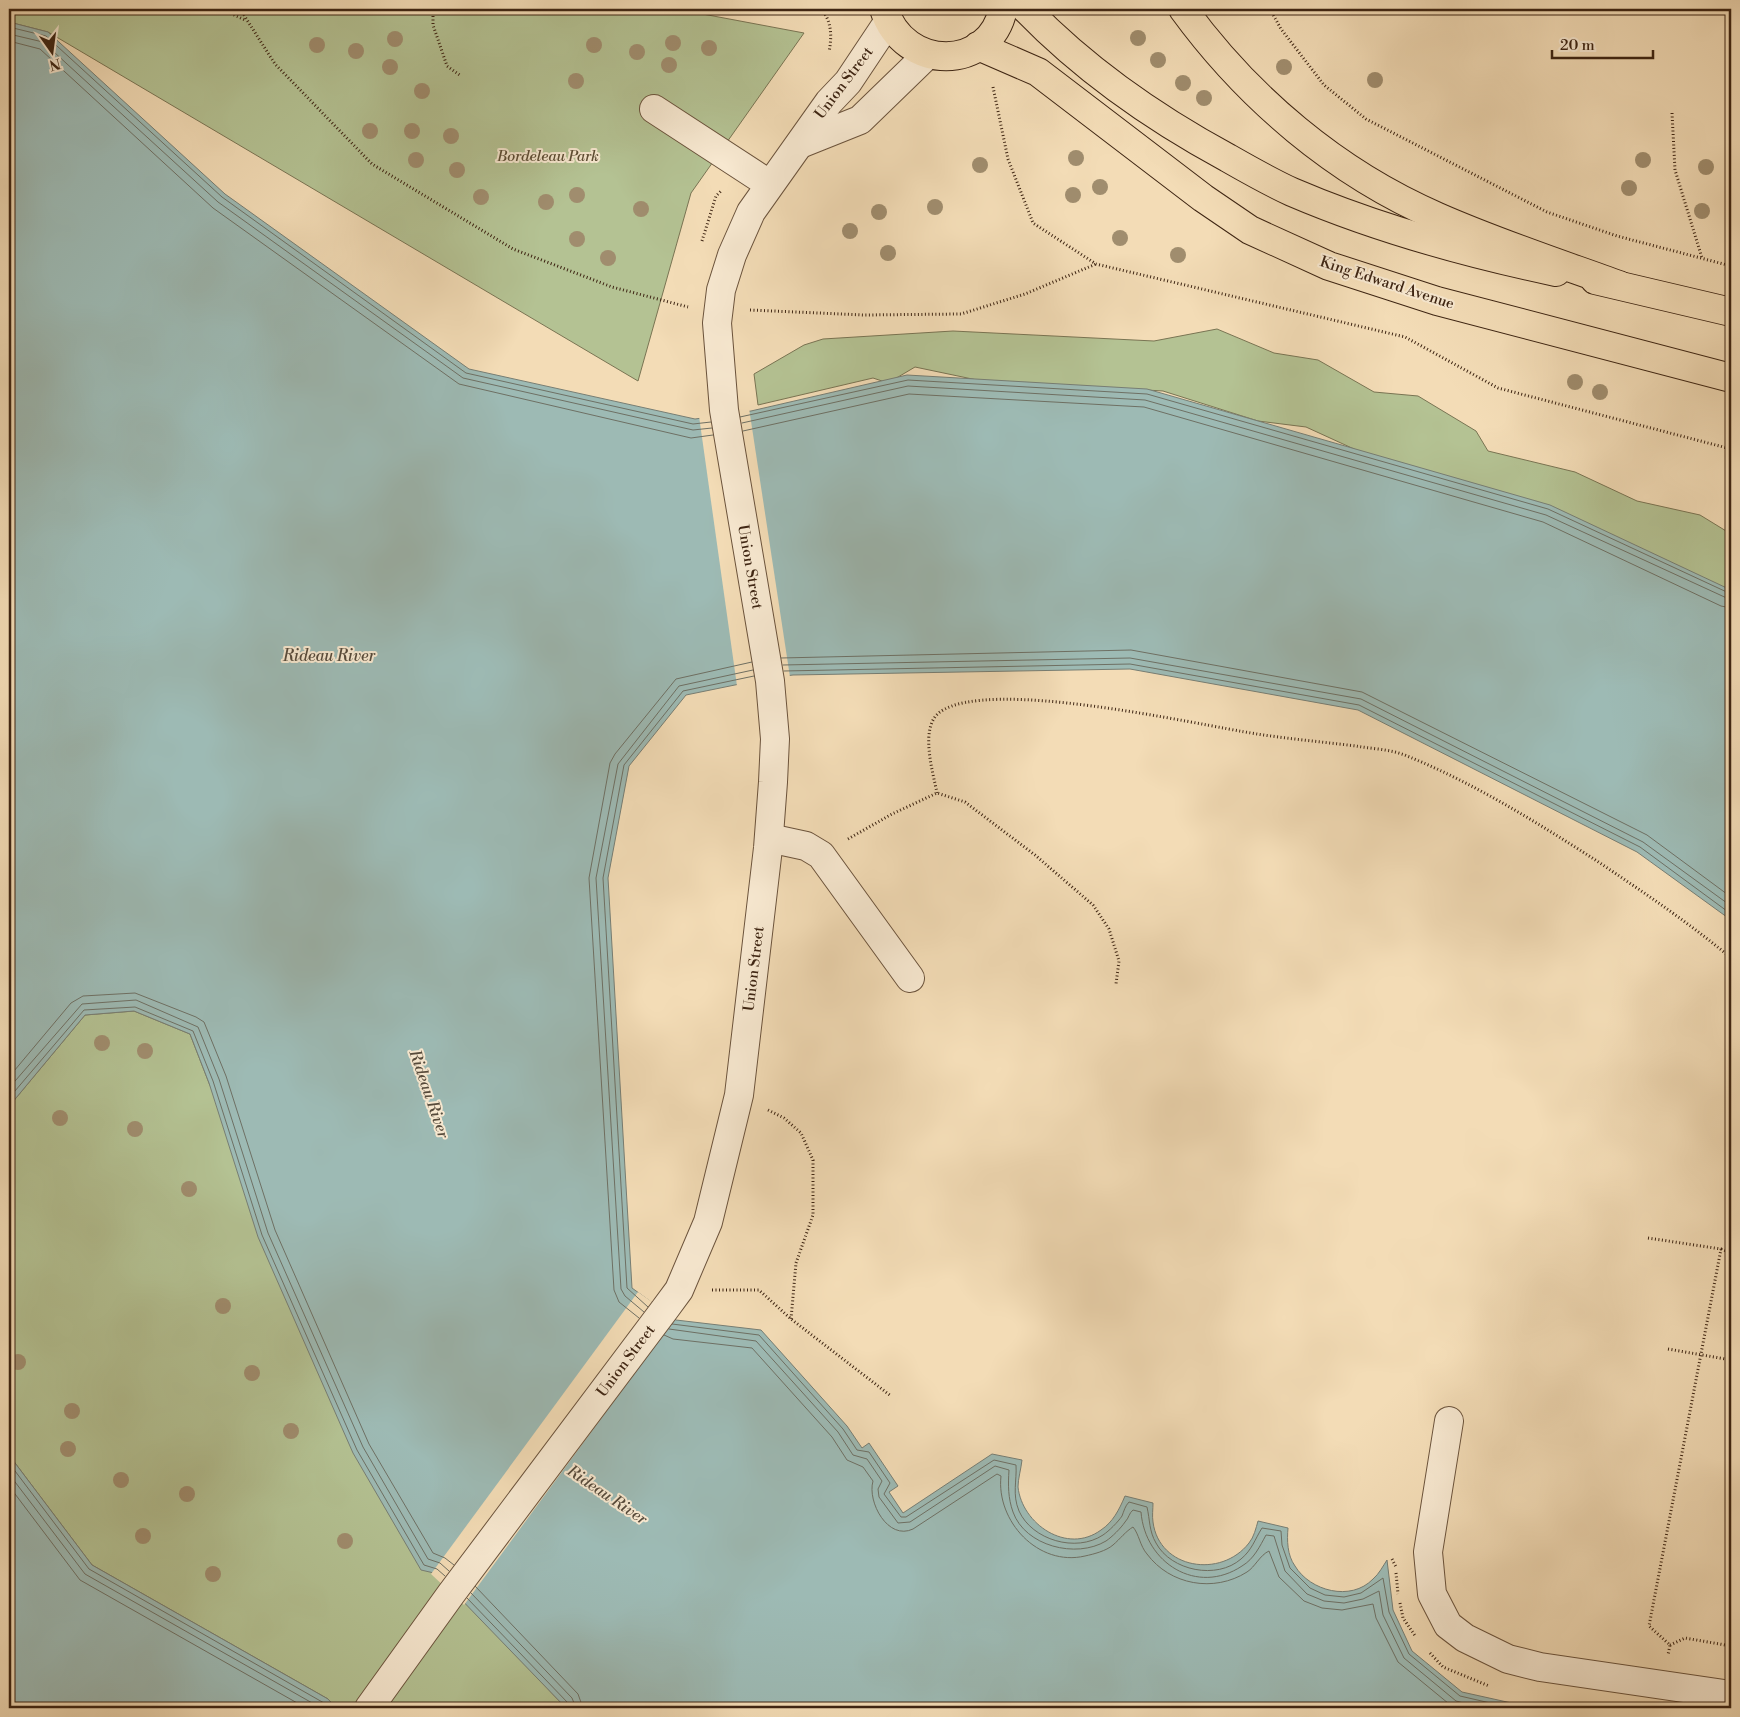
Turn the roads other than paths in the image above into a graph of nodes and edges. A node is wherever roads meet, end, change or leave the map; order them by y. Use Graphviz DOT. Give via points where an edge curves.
graph roads {
  1 [pos="1003,9"];
  2 [pos="1026,9"];
  3 [pos="1183,9"];
  4 [pos="886,16"];
  5 [pos="978,46"];
  6 [pos="927,55"];
  7 [pos="654,109"];
  8 [pos="800,144"];
  9 [pos="768,184"];
  10 [pos="1619,285"];
  11 [pos="1731,312"];
  12 [pos="1731,378"];
  13 [pos="769,838"];
  14 [pos="910,978"];
  15 [pos="1449,1421"];
  16 [pos="1731,1695"];
  17 [pos="369,1708"];
  1 -- 5 [label="main road" via="996,26"];
  2 -- 10 [label="main road" via="1057,41 1147,110 1290,191 1347,214 1483,256"];
  3 -- 10 [label="main road" via="1215,51 1280,117 1354,172 1437,217"];
  4 -- 6 [label="main road" via="898,37"];
  4 -- 8 [label="street, Union Street" via="848,82 829,102"];
  5 -- 6 [label="main road" via="966,53"];
  5 -- 12 [label="main road, King Edward Avenue" via="1038,72 1250,230 1329,266 1437,301"];
  6 -- 8 [label="street, Union Street" via="860,120"];
  7 -- 9 [label="street"];
  8 -- 9 [label="street, Union Street"];
  9 -- 13 [label="street, Union Street" via="750,212 732,255 721,290 717,323 724,410 770,681 774,739"];
  10 -- 11 [label="main road"];
  13 -- 14 [label="street" via="806,846 820,855"];
  13 -- 17 [label="street, Union Street" via="740,1095 708,1222 672,1300"];
  15 -- 16 [label="street" via="1428,1552 1432,1594 1448,1625 1465,1638 1508,1659 1540,1667"];
}
